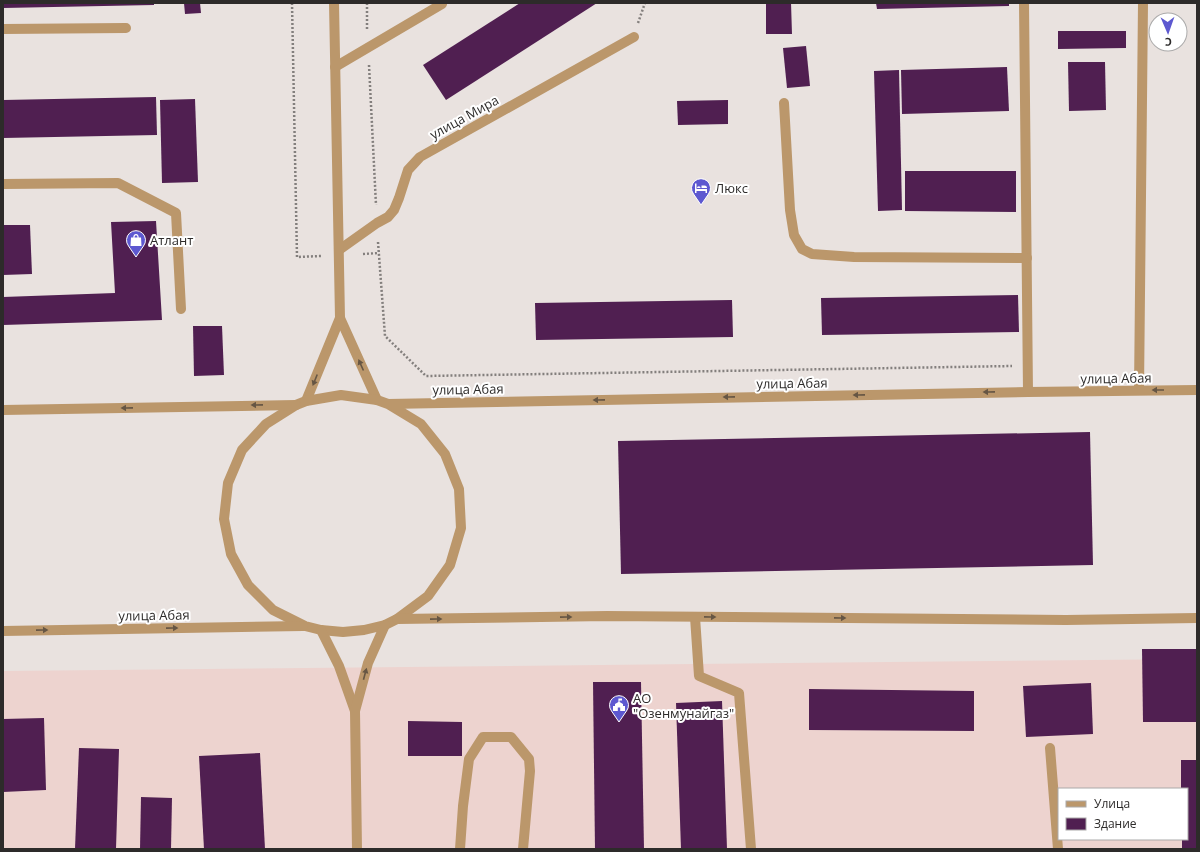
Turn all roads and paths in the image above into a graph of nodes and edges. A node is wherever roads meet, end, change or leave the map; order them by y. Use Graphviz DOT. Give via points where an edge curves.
graph roads {
  1 [pos="292,3"];
  2 [pos="334,3"];
  3 [pos="367,3"];
  4 [pos="1024,3"];
  5 [pos="1143,3"];
  6 [pos="442,4"];
  7 [pos="126,28"];
  8 [pos="3,29"];
  9 [pos="634,37"];
  10 [pos="368,48"];
  11 [pos="336,67"];
  12 [pos="784,102"];
  13 [pos="3,184"];
  14 [pos="376,223"];
  15 [pos="339,253"];
  16 [pos="379,253"];
  17 [pos="1027,258"];
  18 [pos="181,309"];
  19 [pos="340,318"];
  20 [pos="1028,366"];
  21 [pos="1139,390"];
  22 [pos="1197,390"];
  23 [pos="1028,392"];
  24 [pos="377,400"];
  25 [pos="301,403"];
  26 [pos="388,404"];
  27 [pos="3,410"];
  28 [pos="695,617"];
  29 [pos="1197,618"];
  30 [pos="397,619"];
  31 [pos="384,625"];
  32 [pos="305,626"];
  33 [pos="321,630"];
  34 [pos="3,631"];
  35 [pos="355,711"];
  36 [pos="1050,748"];
  37 [pos="357,849"];
  38 [pos="460,849"];
  39 [pos="523,849"];
  40 [pos="752,849"];
  41 [pos="1058,849"];
  1 -- 15 [label="path" via="298,256"];
  2 -- 11 [label="street"];
  3 -- 10 [label="path"];
  4 -- 17 [label="street"];
  5 -- 21 [label="street"];
  6 -- 10 [label="street"];
  7 -- 8 [label="street"];
  9 -- 14 [label="street, улица Мира" via="420,157 408,170 394,210"];
  10 -- 11 [label="street"];
  10 -- 14 [label="path"];
  11 -- 15 [label="street"];
  12 -- 17 [label="street" via="790,210 794,235 802,249 812,254 854,257"];
  13 -- 18 [label="street" via="118,182 176,213"];
  14 -- 15 [label="street, улица Мира"];
  14 -- 16 [label="path"];
  15 -- 16 [label="path"];
  15 -- 19 [label="street"];
  16 -- 20 [label="path" via="385,336 426,376"];
  17 -- 20 [label="street"];
  24 -- 19 [label="street, one-way"];
  19 -- 25 [label="street, one-way"];
  20 -- 23 [label="street"];
  22 -- 21 [label="street, улица Абая, one-way"];
  21 -- 23 [label="street, улица Абая"];
  23 -- 26 [label="street, улица Абая, one-way"];
  24 -- 25 [label="street" via="341,395"];
  24 -- 26 [label="street"];
  25 -- 27 [label="street, one-way"];
  25 -- 32 [label="street" via="266,424 242,450 228,483 224,519 231,554 248,585 273,610"];
  26 -- 30 [label="street" via="420,424 445,454 459,489 461,528 450,565 428,596"];
  28 -- 29 [label="street, one-way" via="1066,620"];
  30 -- 28 [label="street, one-way"];
  28 -- 40 [label="street" via="699,676 740,694"];
  30 -- 31 [label="street"];
  31 -- 33 [label="street" via="342,632"];
  35 -- 31 [label="street, one-way" via="368,663"];
  32 -- 33 [label="street"];
  34 -- 32 [label="street, улица Абая, one-way"];
  33 -- 35 [label="street" via="339,666"];
  35 -- 37 [label="street"];
  36 -- 41 [label="street"];
  38 -- 39 [label="street" via="469,759 483,737 511,737 529,759"];
}
